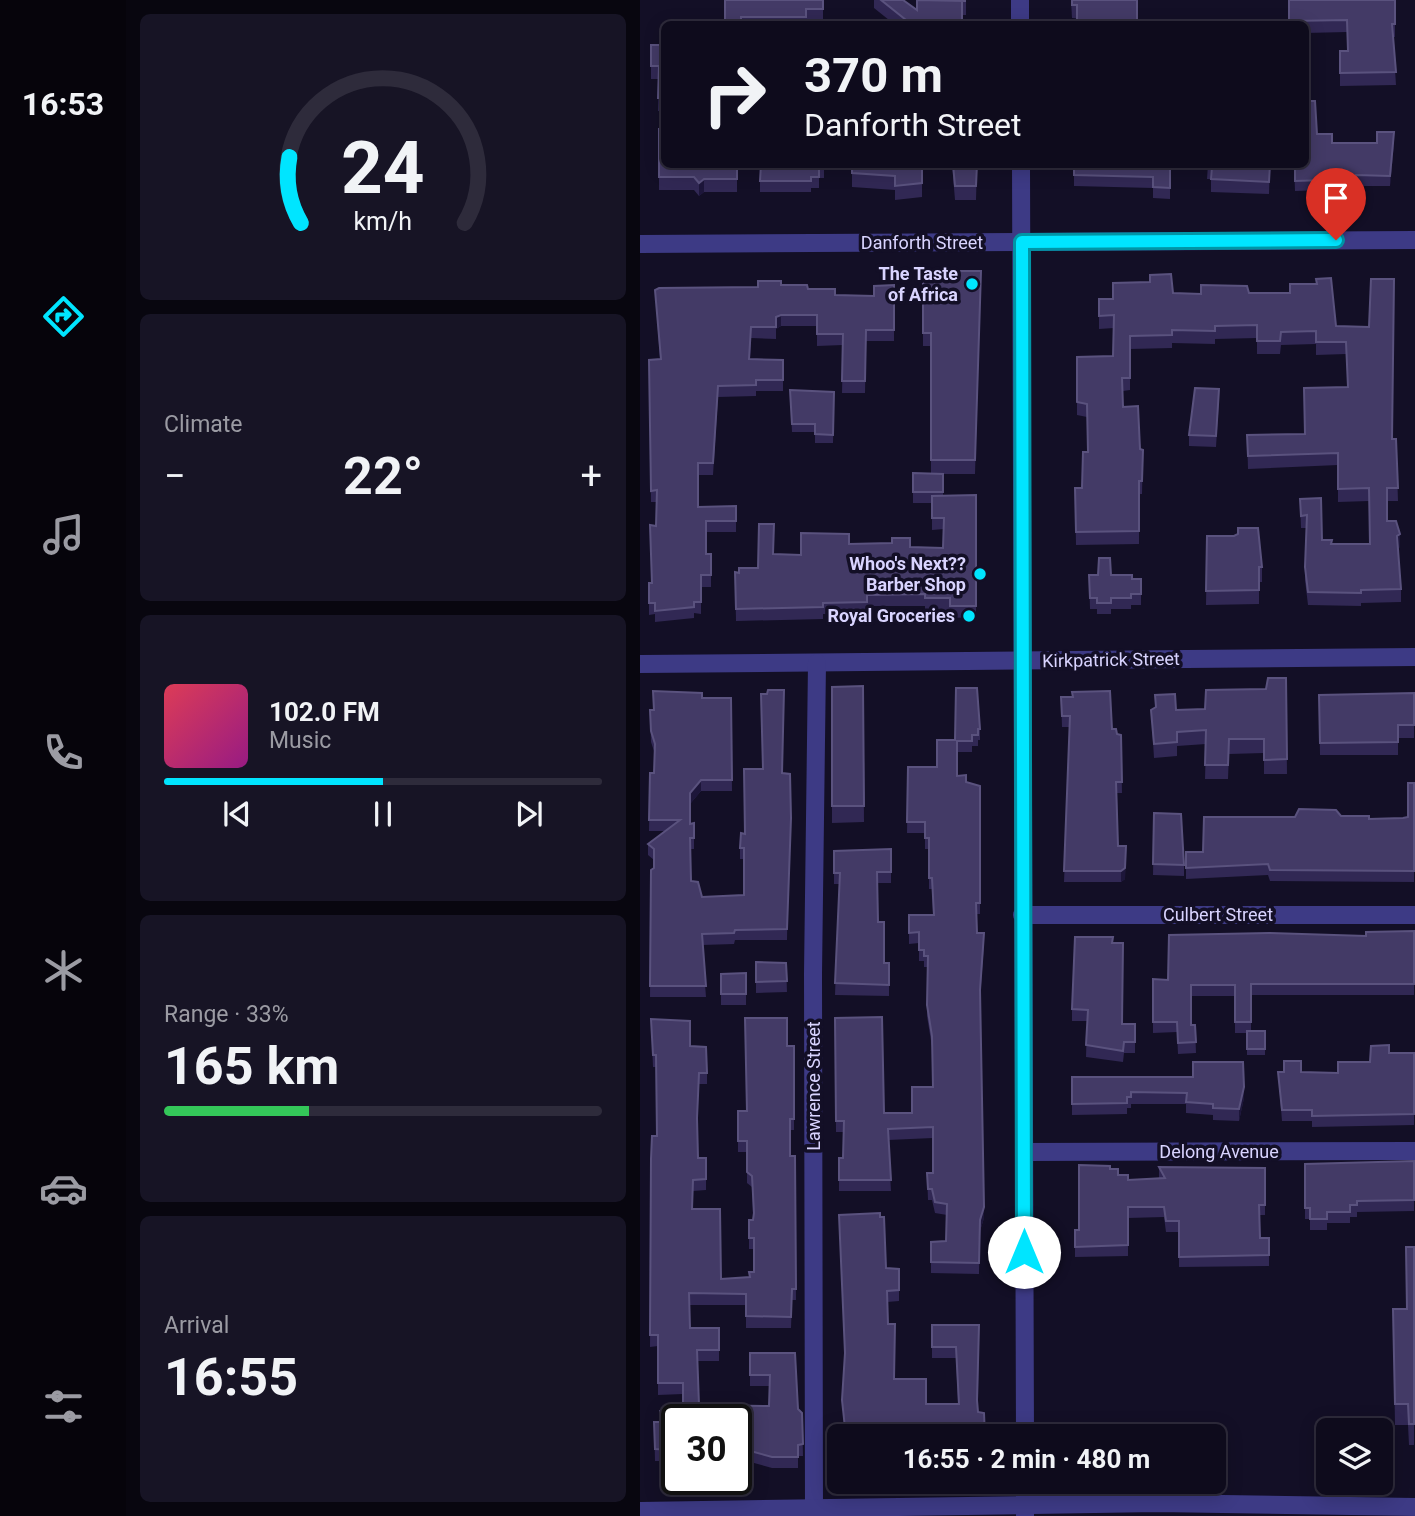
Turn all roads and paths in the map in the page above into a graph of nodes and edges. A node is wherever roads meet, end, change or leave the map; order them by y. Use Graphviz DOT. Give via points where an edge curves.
graph roads {
  1 [pos="1020,0"];
  2 [pos="1020,21"];
  3 [pos="1021,168"];
  4 [pos="1415,240"];
  5 [pos="1022,242"];
  6 [pos="640,244"];
  7 [pos="1415,657"];
  8 [pos="1021,661"];
  9 [pos="817,663"];
  10 [pos="640,664"];
  11 [pos="1023,915"];
  12 [pos="1415,915"];
  13 [pos="1415,1151"];
  14 [pos="1024,1152"];
  15 [pos="1025,1424"];
  16 [pos="1415,1507"];
  17 [pos="814,1508"];
  18 [pos="640,1511"];
  19 [pos="1025,1511"];
  20 [pos="1312,1511"];
  21 [pos="756,1513"];
  1 -- 2 [label="street"];
  3 -- 5 [label="street"];
  4 -- 5 [label="street, Danforth Street"];
  5 -- 6 [label="street, Danforth Street"];
  5 -- 8 [label="street"];
  7 -- 8 [label="street, Kirkpatrick Street"];
  8 -- 9 [label="street, Kirkpatrick Street"];
  8 -- 11 [label="street"];
  9 -- 10 [label="street, Kirkpatrick Street"];
  9 -- 17 [label="street, Lawrence Street"];
  11 -- 12 [label="street, Culbert Street"];
  11 -- 14 [label="street"];
  13 -- 14 [label="street, Delong Avenue"];
  14 -- 15 [label="street"];
  16 -- 20 [label="street"];
  17 -- 19 [label="street"];
  17 -- 21 [label="street"];
  18 -- 21 [label="street"];
  19 -- 20 [label="street"];
}
